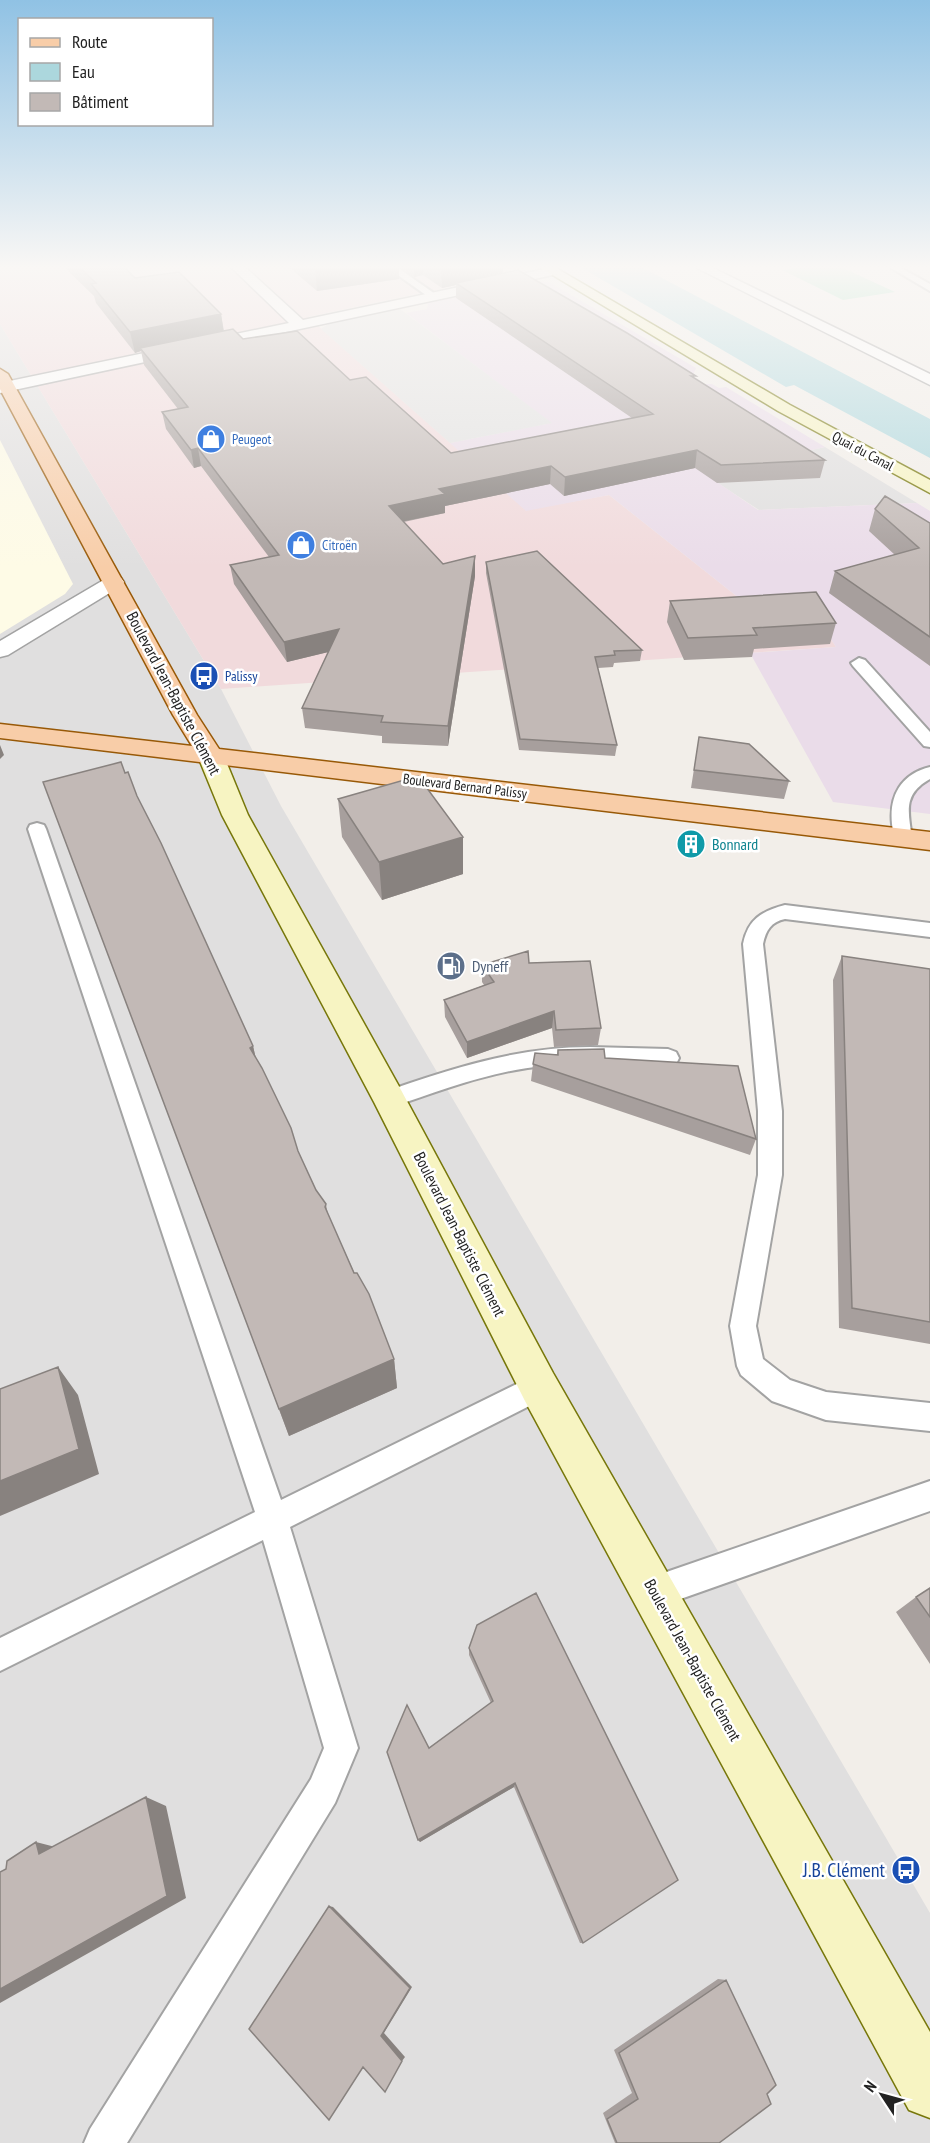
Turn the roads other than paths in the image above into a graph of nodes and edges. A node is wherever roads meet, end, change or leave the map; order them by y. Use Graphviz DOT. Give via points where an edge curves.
graph roads {
  1 [pos="77,368"];
  2 [pos="716,368"];
  3 [pos="906,368"];
  4 [pos="930,380"];
  5 [pos="2,383"];
  6 [pos="930,487"];
  7 [pos="114,582"];
  8 [pos="0,650"];
  9 [pos="859,663"];
  10 [pos="0,731"];
  11 [pos="930,742"];
  12 [pos="210,754"];
  13 [pos="930,772"];
  14 [pos="37,829"];
  15 [pos="903,838"];
  16 [pos="930,841"];
  17 [pos="930,930"];
  18 [pos="668,1058"];
  19 [pos="389,1099"];
  20 [pos="539,1388"];
  21 [pos="930,1418"];
  22 [pos="930,1496"];
  23 [pos="273,1521"];
  24 [pos="655,1592"];
  25 [pos="0,1655"];
  26 [pos="930,2089"];
  27 [pos="104,2143"];
  1 -- 5 [label="street"];
  2 -- 6 [label="street, Quai du Canal"];
  3 -- 4 [label="street"];
  5 -- 7 [label="main road, Boulevard Jean-Baptiste Clément"];
  7 -- 8 [label="street"];
  7 -- 12 [label="main road, Boulevard Jean-Baptiste Clément"];
  9 -- 11 [label="lane"];
  10 -- 12 [label="main road, Boulevard Bernard Palissy"];
  12 -- 15 [label="main road, Boulevard Bernard Palissy"];
  12 -- 19 [label="street, Boulevard Jean-Baptiste Clément" via="235,815"];
  13 -- 15 [label="lane" via="902,791 899,809"];
  14 -- 23 [label="lane"];
  15 -- 16 [label="main road, Boulevard Bernard Palissy"];
  17 -- 21 [label="lane" via="785,912 772,915 755,933 755,974 770,1111 770,1175 743,1326 751,1366 782,1391 826,1406"];
  18 -- 19 [label="lane" via="545,1057 460,1073"];
  19 -- 20 [label="street, Boulevard Jean-Baptiste Clément"];
  20 -- 23 [label="lane"];
  20 -- 24 [label="street, Boulevard Jean-Baptiste Clément"];
  22 -- 24 [label="lane"];
  23 -- 25 [label="lane"];
  23 -- 27 [label="lane" via="341,1748 323,1791"];
  24 -- 26 [label="street, Boulevard Jean-Baptiste Clément"];
}
